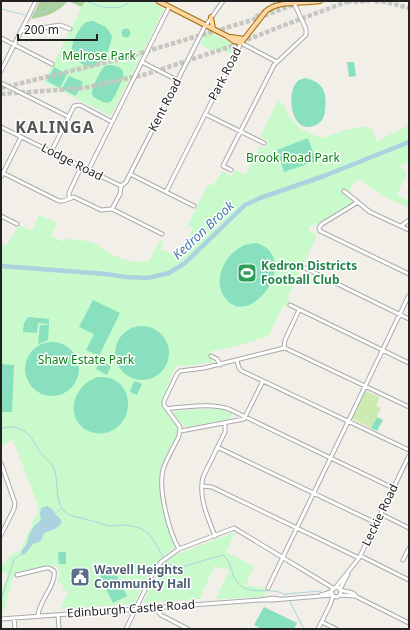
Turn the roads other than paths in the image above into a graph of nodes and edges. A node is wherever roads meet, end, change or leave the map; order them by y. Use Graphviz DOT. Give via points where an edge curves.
graph roads {
  1 [pos="36,1"];
  2 [pos="158,1"];
  3 [pos="223,1"];
  4 [pos="320,1"];
  5 [pos="285,2"];
  6 [pos="294,3"];
  7 [pos="169,7"];
  8 [pos="211,17"];
  9 [pos="206,25"];
  10 [pos="212,28"];
  11 [pos="70,29"];
  12 [pos="21,30"];
  13 [pos="227,36"];
  14 [pos="1,38"];
  15 [pos="244,39"];
  16 [pos="241,43"];
  17 [pos="14,45"];
  18 [pos="142,62"];
  19 [pos="277,62"];
  20 [pos="52,64"];
  21 [pos="1,71"];
  22 [pos="177,80"];
  23 [pos="1,83"];
  24 [pos="205,114"];
  25 [pos="69,117"];
  26 [pos="112,122"];
  27 [pos="1,127"];
  28 [pos="240,132"];
  29 [pos="21,137"];
  30 [pos="264,143"];
  31 [pos="51,152"];
  32 [pos="81,167"];
  33 [pos="231,170"];
  34 [pos="88,171"];
  35 [pos="2,172"];
  36 [pos="130,174"];
  37 [pos="1,177"];
  38 [pos="121,186"];
  39 [pos="344,191"];
  40 [pos="166,192"];
  41 [pos="69,198"];
  42 [pos="358,202"];
  43 [pos="194,206"];
  44 [pos="112,209"];
  45 [pos="1,216"];
  46 [pos="409,220"];
  47 [pos="17,224"];
  48 [pos="401,226"];
  49 [pos="409,230"];
  50 [pos="162,234"];
  51 [pos="303,267"];
  52 [pos="409,274"];
  53 [pos="409,295"];
  54 [pos="290,305"];
  55 [pos="299,310"];
  56 [pos="400,314"];
  57 [pos="409,319"];
  58 [pos="284,348"];
  59 [pos="383,350"];
  60 [pos="211,356"];
  61 [pos="237,361"];
  62 [pos="409,363"];
  63 [pos="220,365"];
  64 [pos="263,381"];
  65 [pos="366,386"];
  66 [pos="409,407"];
  67 [pos="167,409"];
  68 [pos="246,416"];
  69 [pos="348,421"];
  70 [pos="225,423"];
  71 [pos="180,431"];
  72 [pos="217,447"];
  73 [pos="409,450"];
  74 [pos="409,456"];
  75 [pos="331,457"];
  76 [pos="1,463"];
  77 [pos="202,486"];
  78 [pos="394,488"];
  79 [pos="314,493"];
  80 [pos="381,514"];
  81 [pos="1,523"];
  82 [pos="376,523"];
  83 [pos="6,525"];
  84 [pos="409,528"];
  85 [pos="297,529"];
  86 [pos="1,535"];
  87 [pos="215,536"];
  88 [pos="409,548"];
  89 [pos="179,549"];
  90 [pos="360,557"];
  91 [pos="283,558"];
  92 [pos="403,560"];
  93 [pos="348,572"];
  94 [pos="17,575"];
  95 [pos="409,580"];
  96 [pos="268,588"];
  97 [pos="340,590"];
  98 [pos="334,593"];
  99 [pos="357,597"];
  100 [pos="158,607"];
  101 [pos="136,609"];
  102 [pos="58,615"];
  103 [pos="38,616"];
  104 [pos="14,618"];
  105 [pos="1,619"];
  106 [pos="322,622"];
  107 [pos="409,623"];
  108 [pos="15,629"];
  109 [pos="59,629"];
  110 [pos="126,629"];
  111 [pos="188,629"];
  112 [pos="318,629"];
  113 [pos="336,629"];
  1 -- 12 [label="street"];
  2 -- 7 [label="main road"];
  3 -- 8 [label="street, Kent Road"];
  4 -- 6 [label="main road, Park Road"];
  5 -- 6 [label="main road, Park Road"];
  5 -- 15 [label="main road, Park Road" via="268,9"];
  6 -- 19 [label="street" via="306,29 306,35"];
  7 -- 9 [label="main road"];
  7 -- 18 [label="street"];
  8 -- 9 [label="street, Kent Road"];
  8 -- 10 [label="main road"];
  9 -- 10 [label="main road"];
  9 -- 22 [label="street, Kent Road"];
  10 -- 13 [label="main road"];
  11 -- 12 [label="street" via="61,25"];
  12 -- 17 [label="street"];
  13 -- 15 [label="main road"];
  13 -- 16 [label="main road"];
  14 -- 17 [label="street"];
  15 -- 16 [label="main road, Park Road"];
  16 -- 19 [label="street"];
  16 -- 24 [label="street, Park Road"];
  17 -- 20 [label="street"];
  17 -- 21 [label="street"];
  18 -- 22 [label="street"];
  18 -- 26 [label="street"];
  19 -- 28 [label="street"];
  22 -- 36 [label="street, Kent Road"];
  23 -- 25 [label="street"];
  24 -- 28 [label="street"];
  24 -- 40 [label="street, Park Road"];
  25 -- 26 [label="street" via="74,106 78,105"];
  25 -- 31 [label="street"];
  26 -- 34 [label="street"];
  27 -- 29 [label="street, Lodge Road"];
  28 -- 30 [label="street"];
  28 -- 33 [label="street" via="223,166"];
  29 -- 31 [label="street, Lodge Road"];
  29 -- 35 [label="street"];
  31 -- 32 [label="street, Lodge Road"];
  32 -- 34 [label="street, Lodge Road"];
  32 -- 41 [label="street" via="68,193"];
  34 -- 38 [label="street, Lodge Road"];
  35 -- 37 [label="street"];
  35 -- 41 [label="street" via="59,201"];
  36 -- 38 [label="street, Kent Road"];
  36 -- 40 [label="street"];
  38 -- 44 [label="street, Kent Road"];
  39 -- 42 [label="street"];
  40 -- 43 [label="street"];
  41 -- 44 [label="street" via="76,198 103,210"];
  42 -- 48 [label="street" via="370,212"];
  42 -- 52 [label="street" via="322,224 319,229"];
  44 -- 50 [label="street"];
  45 -- 47 [label="street"];
  46 -- 48 [label="street"];
  48 -- 49 [label="street"];
  51 -- 56 [label="street"];
  53 -- 56 [label="street"];
  54 -- 55 [label="street"];
  55 -- 58 [label="street" via="284,340"];
  55 -- 59 [label="street"];
  56 -- 57 [label="street"];
  56 -- 59 [label="street"];
  58 -- 61 [label="street"];
  58 -- 65 [label="street"];
  59 -- 62 [label="street"];
  59 -- 65 [label="street"];
  60 -- 63 [label="street" via="218,360"];
  61 -- 63 [label="street"];
  61 -- 64 [label="street" via="241,370"];
  63 -- 67 [label="street" via="197,370 181,370 164,401"];
  64 -- 68 [label="street"];
  64 -- 69 [label="street"];
  65 -- 66 [label="street"];
  65 -- 69 [label="street"];
  67 -- 68 [label="street" via="217,406"];
  67 -- 71 [label="street" via="180,427"];
  68 -- 70 [label="street"];
  68 -- 75 [label="street"];
  69 -- 73 [label="street"];
  69 -- 75 [label="street"];
  70 -- 71 [label="street"];
  70 -- 72 [label="street" via="225,430"];
  71 -- 89 [label="street" via="162,478 165,511"];
  72 -- 77 [label="street" via="203,477"];
  72 -- 79 [label="street"];
  74 -- 78 [label="street, Leckie Road"];
  75 -- 78 [label="street"];
  75 -- 79 [label="street"];
  76 -- 83 [label="street" via="15,503"];
  77 -- 85 [label="street" via="212,488"];
  77 -- 87 [label="street" via="204,505"];
  78 -- 80 [label="street, Leckie Road"];
  79 -- 82 [label="street"];
  79 -- 85 [label="street"];
  80 -- 82 [label="street, Leckie Road"];
  80 -- 84 [label="street"];
  81 -- 83 [label="street"];
  82 -- 90 [label="street, Leckie Road"];
  83 -- 86 [label="street"];
  85 -- 90 [label="street"];
  85 -- 91 [label="street"];
  87 -- 89 [label="street"];
  87 -- 91 [label="street" via="236,528"];
  88 -- 92 [label="street"];
  89 -- 101 [label="street" via="157,567"];
  90 -- 93 [label="street, Leckie Road"];
  90 -- 95 [label="street"];
  91 -- 96 [label="street"];
  91 -- 98 [label="street" via="326,585"];
  93 -- 97 [label="street, Leckie Road"];
  93 -- 98 [label="street, Leckie Road"];
  94 -- 103 [label="street" via="46,568 54,571 54,577"];
  97 -- 98 [label="street, Edinburgh Castle Road"];
  97 -- 98 [label="street"];
  97 -- 99 [label="street, Edinburgh Castle Road" via="353,593"];
  98 -- 99 [label="street, Edinburgh Castle Road"];
  98 -- 100 [label="street, Edinburgh Castle Road" via="266,601"];
  98 -- 106 [label="street, Leckie Road"];
  99 -- 107 [label="street, Edinburgh Castle Road"];
  100 -- 101 [label="street, Edinburgh Castle Road"];
  100 -- 111 [label="street" via="160,614"];
  101 -- 102 [label="street, Edinburgh Castle Road"];
  101 -- 110 [label="street"];
  102 -- 103 [label="street, Edinburgh Castle Road"];
  102 -- 109 [label="street"];
  103 -- 104 [label="street, Edinburgh Castle Road"];
  104 -- 105 [label="street, Edinburgh Castle Road"];
  104 -- 108 [label="street"];
  106 -- 112 [label="street, Leckie Road"];
  106 -- 113 [label="street"];
}
